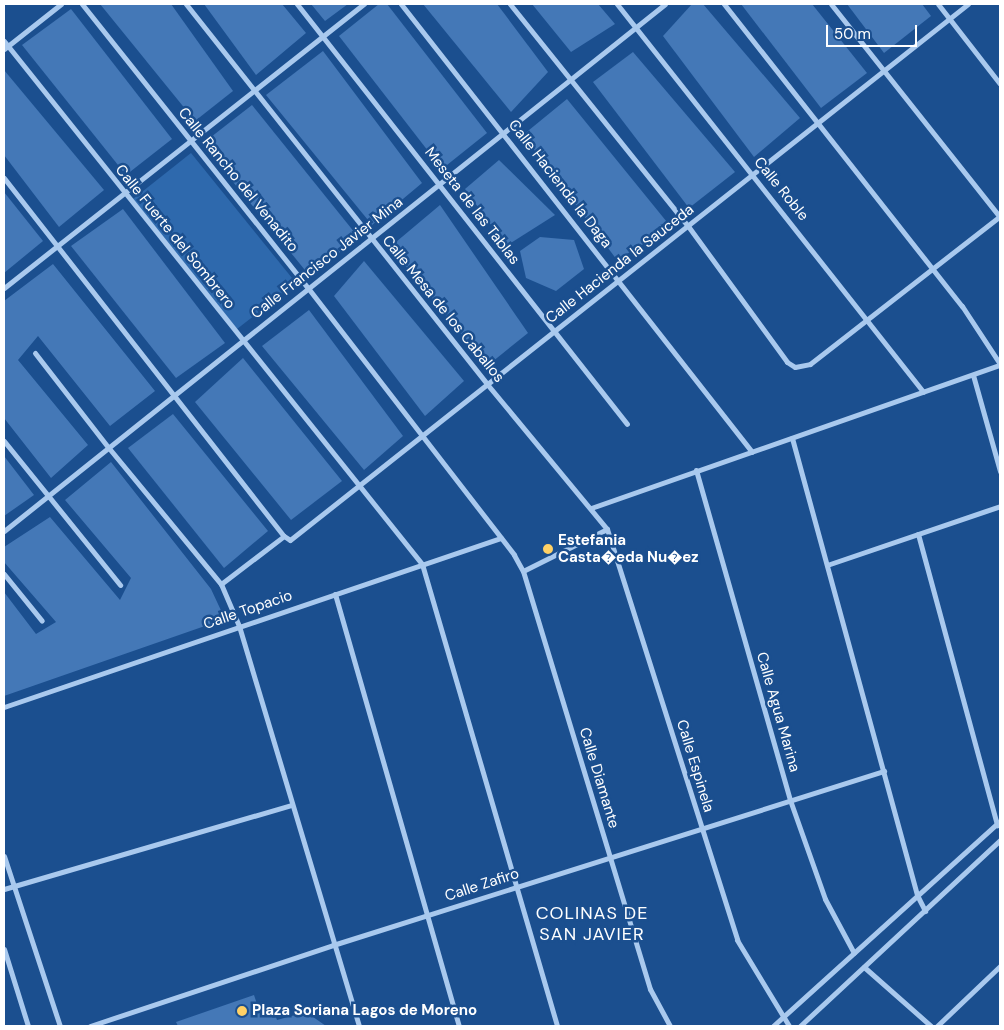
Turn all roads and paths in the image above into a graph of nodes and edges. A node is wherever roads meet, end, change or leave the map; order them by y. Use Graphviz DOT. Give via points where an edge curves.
graph roads {
  1 [pos="61,4"];
  2 [pos="82,4"];
  3 [pos="186,4"];
  4 [pos="297,4"];
  5 [pos="364,4"];
  6 [pos="401,4"];
  7 [pos="510,4"];
  8 [pos="617,4"];
  9 [pos="665,4"];
  10 [pos="724,4"];
  11 [pos="831,4"];
  12 [pos="938,4"];
  13 [pos="968,4"];
  14 [pos="950,18"];
  15 [pos="636,27"];
  16 [pos="323,36"];
  17 [pos="5,45"];
  18 [pos="884,70"];
  19 [pos="569,80"];
  20 [pos="1000,84"];
  21 [pos="253,92"];
  22 [pos="818,123"];
  23 [pos="503,133"];
  24 [pos="190,140"];
  25 [pos="753,174"];
  26 [pos="4,178"];
  27 [pos="438,184"];
  28 [pos="124,192"];
  29 [pos="1000,217"];
  30 [pos="688,226"];
  31 [pos="371,239"];
  32 [pos="56,245"];
  33 [pos="932,269"];
  34 [pos="620,280"];
  35 [pos="4,288"];
  36 [pos="308,288"];
  37 [pos="868,319"];
  38 [pos="553,332"];
  39 [pos="242,340"];
  40 [pos="35,353"];
  41 [pos="1000,365"];
  42 [pos="973,374"];
  43 [pos="487,384"];
  44 [pos="923,392"];
  45 [pos="173,394"];
  46 [pos="627,424"];
  47 [pos="422,436"];
  48 [pos="792,438"];
  49 [pos="4,441"];
  50 [pos="108,446"];
  51 [pos="752,452"];
  52 [pos="696,470"];
  53 [pos="1000,471"];
  54 [pos="359,486"];
  55 [pos="47,497"];
  56 [pos="1000,506"];
  57 [pos="591,508"];
  58 [pos="607,529"];
  59 [pos="4,531"];
  60 [pos="918,534"];
  61 [pos="285,537"];
  62 [pos="501,538"];
  63 [pos="422,564"];
  64 [pos="827,565"];
  65 [pos="523,571"];
  66 [pos="4,574"];
  67 [pos="221,584"];
  68 [pos="120,585"];
  69 [pos="335,594"];
  70 [pos="42,621"];
  71 [pos="239,626"];
  72 [pos="4,707"];
  73 [pos="884,771"];
  74 [pos="790,800"];
  75 [pos="291,805"];
  76 [pos="998,823"];
  77 [pos="702,828"];
  78 [pos="1000,840"];
  79 [pos="4,856"];
  80 [pos="610,857"];
  81 [pos="14,887"];
  82 [pos="515,887"];
  83 [pos="4,889"];
  84 [pos="917,895"];
  85 [pos="925,911"];
  86 [pos="424,916"];
  87 [pos="333,945"];
  88 [pos="4,949"];
  89 [pos="854,953"];
  90 [pos="1000,966"];
  91 [pos="864,967"];
  92 [pos="782,1018"];
  93 [pos="28,1026"];
  94 [pos="60,1026"];
  95 [pos="90,1026"];
  96 [pos="359,1026"];
  97 [pos="459,1026"];
  98 [pos="557,1026"];
  99 [pos="670,1026"];
  100 [pos="772,1026"];
  101 [pos="789,1026"];
  102 [pos="800,1026"];
  103 [pos="931,1026"];
  104 [pos="937,1026"];
  1 -- 17 [label="street"];
  2 -- 24 [label="street, Calle Rancho del Venadito"];
  3 -- 21 [label="street, Calle Mesa de los Caballos"];
  4 -- 16 [label="street, Meseta de las Tablas"];
  5 -- 16 [label="street"];
  6 -- 23 [label="street, Calle Hacienda la Daga"];
  7 -- 19 [label="street"];
  8 -- 15 [label="street, Calle Roble"];
  9 -- 15 [label="street, Calle Francisco Javier Mina"];
  10 -- 22 [label="street"];
  11 -- 18 [label="street"];
  12 -- 14 [label="street"];
  13 -- 14 [label="street, Calle Hacienda la Sauceda"];
  14 -- 18 [label="street, Calle Hacienda la Sauceda"];
  14 -- 20 [label="street"];
  15 -- 19 [label="street, Calle Francisco Javier Mina"];
  15 -- 25 [label="street, Calle Roble"];
  16 -- 21 [label="street"];
  16 -- 27 [label="street, Meseta de las Tablas"];
  17 -- 28 [label="street, Calle Fuerte del Sombrero"];
  18 -- 22 [label="street, Calle Hacienda la Sauceda"];
  18 -- 29 [label="street"];
  19 -- 23 [label="street, Calle Francisco Javier Mina"];
  19 -- 30 [label="street"];
  21 -- 24 [label="street"];
  21 -- 31 [label="street, Calle Mesa de los Caballos"];
  22 -- 25 [label="street, Calle Hacienda la Sauceda"];
  22 -- 33 [label="street"];
  23 -- 27 [label="street, Calle Francisco Javier Mina"];
  23 -- 34 [label="street, Calle Hacienda la Daga"];
  24 -- 28 [label="street"];
  24 -- 36 [label="street, Calle Rancho del Venadito"];
  25 -- 30 [label="street, Calle Hacienda la Sauceda"];
  25 -- 37 [label="street, Calle Roble"];
  26 -- 32 [label="street"];
  27 -- 31 [label="street, Calle Francisco Javier Mina"];
  27 -- 38 [label="street, Meseta de las Tablas"];
  28 -- 32 [label="street"];
  28 -- 39 [label="street, Calle Fuerte del Sombrero"];
  29 -- 33 [label="street"];
  30 -- 34 [label="street, Calle Hacienda la Sauceda"];
  30 -- 37 [label="street" via="787,362 801,367 810,364"];
  31 -- 36 [label="street, Calle Francisco Javier Mina"];
  31 -- 43 [label="street, Calle Mesa de los Caballos"];
  32 -- 35 [label="street"];
  32 -- 45 [label="street"];
  33 -- 37 [label="street"];
  33 -- 41 [label="street" via="962,306"];
  34 -- 38 [label="street, Calle Hacienda la Sauceda"];
  34 -- 51 [label="street, Calle Hacienda la Daga"];
  36 -- 39 [label="street, Calle Francisco Javier Mina"];
  36 -- 47 [label="street, Calle Rancho del Venadito"];
  37 -- 44 [label="street, Calle Roble"];
  38 -- 43 [label="street, Calle Hacienda la Sauceda"];
  38 -- 46 [label="street, Meseta de las Tablas"];
  39 -- 45 [label="street, Calle Francisco Javier Mina"];
  39 -- 54 [label="street, Calle Fuerte del Sombrero"];
  40 -- 50 [label="street"];
  41 -- 42 [label="street"];
  42 -- 44 [label="street"];
  42 -- 53 [label="street"];
  43 -- 47 [label="street, Calle Hacienda la Sauceda"];
  43 -- 57 [label="street, Calle Mesa de los Caballos"];
  44 -- 48 [label="street"];
  45 -- 50 [label="street, Calle Francisco Javier Mina"];
  45 -- 61 [label="street"];
  47 -- 54 [label="street, Calle Hacienda la Sauceda"];
  47 -- 62 [label="street, Calle Rancho del Venadito"];
  48 -- 51 [label="street"];
  48 -- 64 [label="street"];
  49 -- 55 [label="street"];
  50 -- 55 [label="street, Calle Francisco Javier Mina"];
  50 -- 67 [label="street"];
  51 -- 52 [label="street"];
  52 -- 57 [label="street"];
  52 -- 74 [label="street, Calle Agua Marina"];
  54 -- 61 [label="street, Calle Hacienda la Sauceda" via="294,538"];
  54 -- 63 [label="street, Calle Fuerte del Sombrero"];
  55 -- 59 [label="street, Calle Francisco Javier Mina"];
  55 -- 68 [label="street"];
  56 -- 60 [label="street"];
  57 -- 58 [label="street, Calle Espinela"];
  58 -- 65 [label="street"];
  58 -- 77 [label="street, Calle Espinela"];
  60 -- 64 [label="street"];
  60 -- 76 [label="street"];
  61 -- 67 [label="street, Calle Hacienda la Sauceda"];
  62 -- 63 [label="street, Calle Topacio"];
  62 -- 65 [label="street, Calle Diamante"];
  63 -- 69 [label="street, Calle Topacio"];
  63 -- 82 [label="street"];
  64 -- 73 [label="street"];
  65 -- 80 [label="street, Calle Diamante"];
  66 -- 70 [label="street"];
  67 -- 71 [label="street"];
  69 -- 71 [label="street, Calle Topacio"];
  69 -- 86 [label="street"];
  71 -- 72 [label="street, Calle Topacio"];
  71 -- 75 [label="street"];
  73 -- 74 [label="street, Calle Zafiro"];
  73 -- 84 [label="street"];
  74 -- 77 [label="street, Calle Zafiro"];
  74 -- 89 [label="street, Calle Agua Marina" via="825,899"];
  75 -- 81 [label="street"];
  75 -- 87 [label="street"];
  76 -- 84 [label="street"];
  77 -- 80 [label="street, Calle Zafiro"];
  77 -- 92 [label="street, Calle Espinela" via="737,940"];
  78 -- 85 [label="street"];
  79 -- 81 [label="street"];
  80 -- 82 [label="street, Calle Zafiro"];
  80 -- 99 [label="street, Calle Diamante" via="650,989"];
  81 -- 83 [label="street"];
  81 -- 94 [label="street"];
  82 -- 86 [label="street, Calle Zafiro"];
  82 -- 98 [label="street"];
  84 -- 85 [label="street"];
  84 -- 89 [label="street"];
  85 -- 91 [label="street"];
  86 -- 87 [label="street, Calle Zafiro"];
  86 -- 97 [label="street"];
  87 -- 95 [label="street, Calle Zafiro"];
  87 -- 96 [label="street"];
  88 -- 93 [label="street"];
  89 -- 92 [label="street"];
  90 -- 104 [label="street"];
  91 -- 102 [label="street"];
  91 -- 103 [label="street"];
  92 -- 100 [label="street"];
  92 -- 101 [label="street, Calle Espinela"];
}
